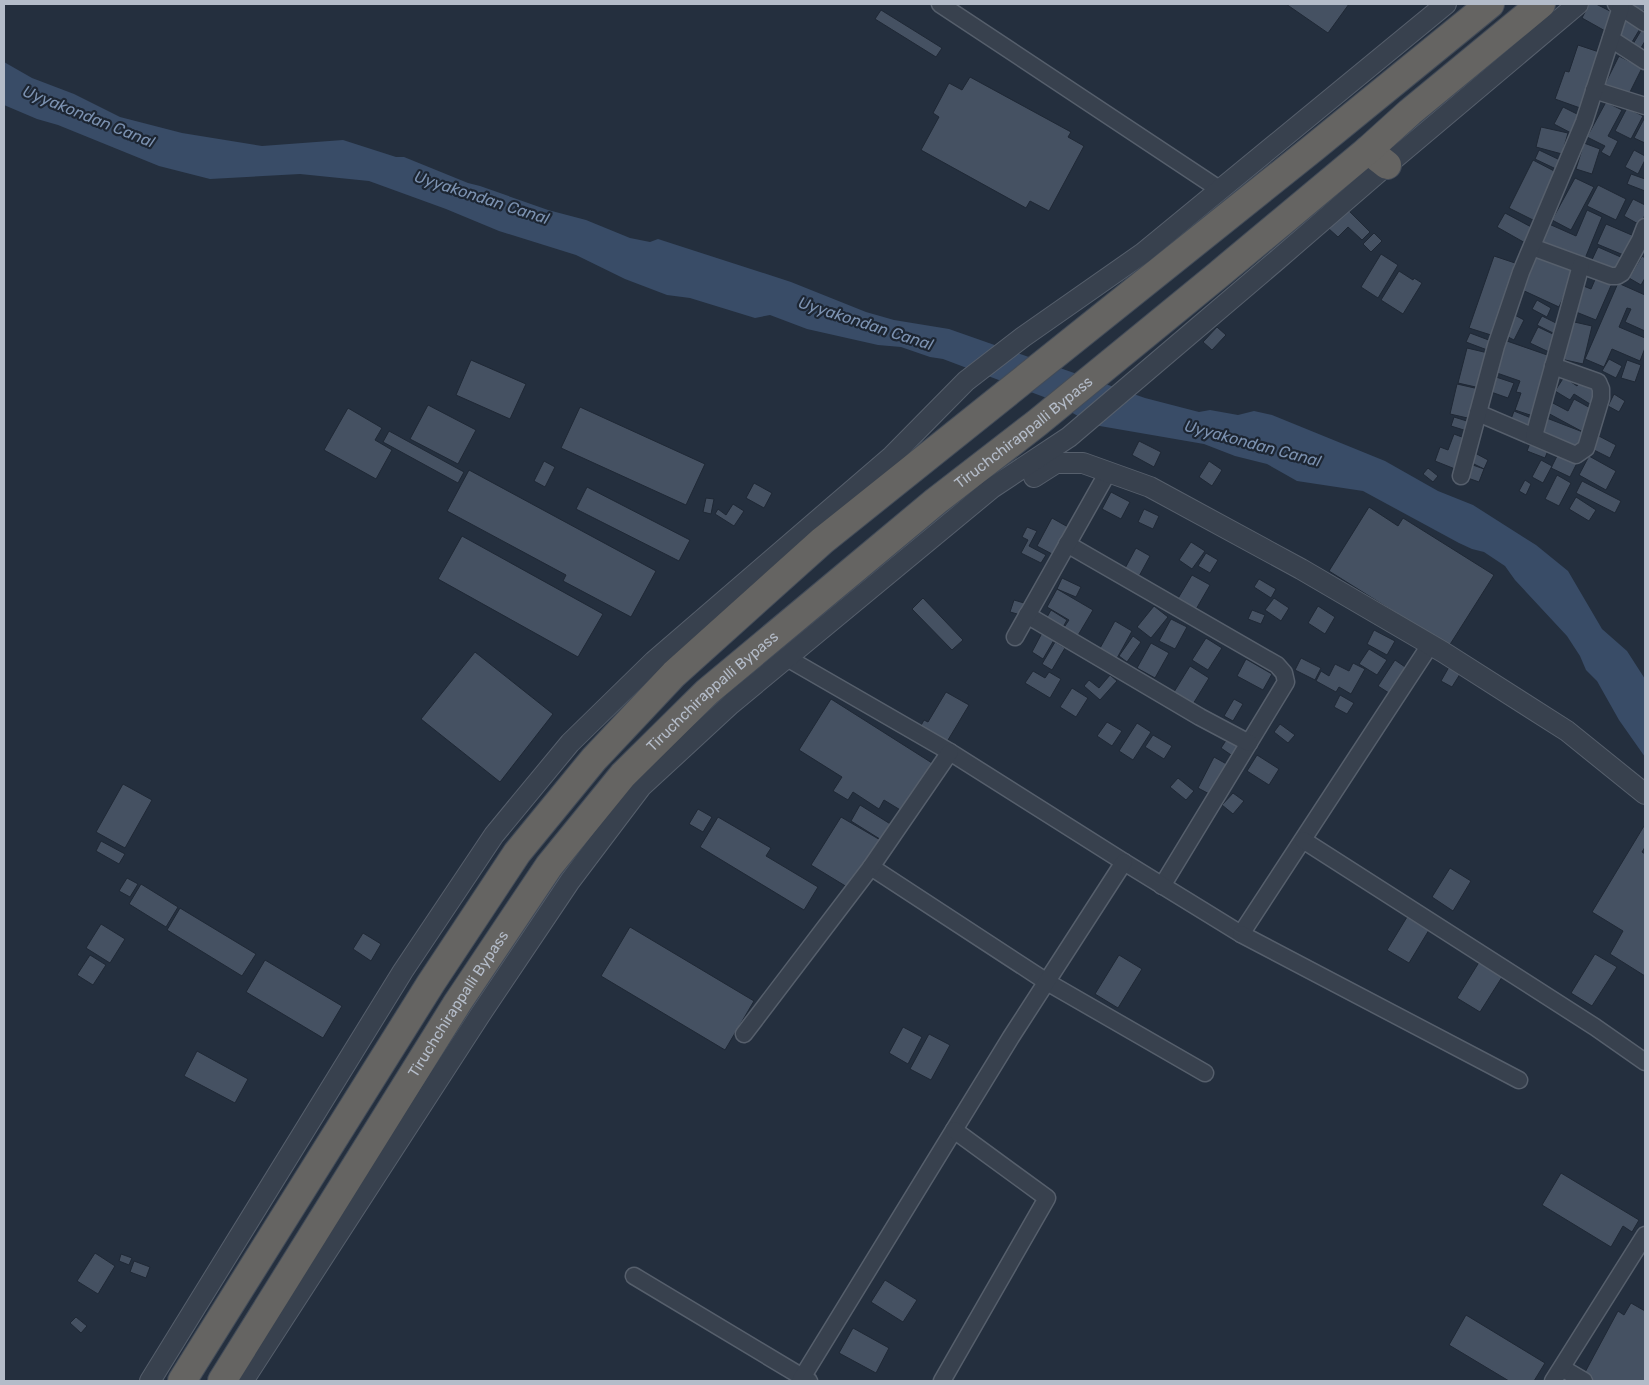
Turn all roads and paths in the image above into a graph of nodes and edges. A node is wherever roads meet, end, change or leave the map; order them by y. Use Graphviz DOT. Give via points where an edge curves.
graph roads {
  1 [pos="940,4"];
  2 [pos="1446,4"];
  3 [pos="1490,4"];
  4 [pos="1541,4"];
  5 [pos="1578,4"];
  6 [pos="1618,5"];
  7 [pos="1645,24"];
  8 [pos="1611,39"];
  9 [pos="1645,61"];
  10 [pos="1594,90"];
  11 [pos="1645,106"];
  12 [pos="1377,157"];
  13 [pos="1219,189"];
  14 [pos="1645,227"];
  15 [pos="1532,247"];
  16 [pos="1581,265"];
  17 [pos="1553,366"];
  18 [pos="1478,413"];
  19 [pos="1534,436"];
  20 [pos="1108,472"];
  21 [pos="1461,476"];
  22 [pos="949,524"];
  23 [pos="1067,544"];
  24 [pos="1028,615"];
  25 [pos="1015,637"];
  26 [pos="1430,645"];
  27 [pos="787,658"];
  28 [pos="1249,743"];
  29 [pos="950,752"];
  30 [pos="1645,794"];
  31 [pos="1302,840"];
  32 [pos="1124,862"];
  33 [pos="871,867"];
  34 [pos="1162,886"];
  35 [pos="1241,934"];
  36 [pos="1047,982"];
  37 [pos="744,1034"];
  38 [pos="1645,1062"];
  39 [pos="1205,1074"];
  40 [pos="1519,1080"];
  41 [pos="954,1130"];
  42 [pos="1645,1235"];
  43 [pos="634,1276"];
  44 [pos="1558,1375"];
  45 [pos="804,1380"];
  46 [pos="150,1381"];
  47 [pos="182,1381"];
  48 [pos="222,1381"];
  49 [pos="244,1381"];
  50 [pos="942,1381"];
  51 [pos="1584,1381"];
  1 -- 13 [label="street"];
  2 -- 13 [label="street"];
  3 -- 47 [label="highway" via="822,541 674,674 594,758 517,853 431,982"];
  4 -- 12 [label="highway, Tiruchchirappalli Bypass" via="1410,112"];
  5 -- 12 [label="street"];
  6 -- 7 [label="street"];
  6 -- 8 [label="street"];
  8 -- 9 [label="street"];
  8 -- 10 [label="street"];
  10 -- 11 [label="street"];
  10 -- 15 [label="street"];
  12 -- 22 [label="street" via="1277,260 1069,437 992,488"];
  12 -- 48 [label="highway, Tiruchchirappalli Bypass" via="1337,175 1037,423 936,501 707,692 623,775 549,866 458,1002"];
  13 -- 46 [label="street" via="1143,253 966,381 892,456 654,661 570,744 494,835 402,971"];
  14 -- 16 [label="street" via="1622,273 1617,276"];
  15 -- 16 [label="street"];
  15 -- 18 [label="street" via="1496,346"];
  16 -- 17 [label="street"];
  17 -- 19 [label="street"];
  17 -- 19 [label="street" via="1598,382 1601,398 1582,452 1576,455"];
  18 -- 19 [label="street"];
  18 -- 21 [label="street"];
  20 -- 22 [label="street" via="1082,463 1056,462 991,504"];
  20 -- 23 [label="street"];
  20 -- 26 [label="street" via="1150,487 1301,569"];
  22 -- 27 [label="street"];
  23 -- 24 [label="street"];
  23 -- 28 [label="street" via="1277,665 1286,682"];
  24 -- 25 [label="street"];
  24 -- 28 [label="street"];
  26 -- 30 [label="street" via="1567,732"];
  26 -- 31 [label="street"];
  27 -- 29 [label="street"];
  27 -- 49 [label="street" via="731,704 641,787 570,880"];
  28 -- 34 [label="street"];
  29 -- 32 [label="street"];
  29 -- 33 [label="street"];
  31 -- 35 [label="street"];
  31 -- 38 [label="street"];
  32 -- 34 [label="street"];
  32 -- 36 [label="street"];
  33 -- 36 [label="street"];
  33 -- 37 [label="street"];
  34 -- 35 [label="street"];
  35 -- 40 [label="street"];
  36 -- 39 [label="street"];
  36 -- 41 [label="street"];
  41 -- 45 [label="street"];
  41 -- 50 [label="street" via="1046,1198"];
  42 -- 44 [label="street"];
  43 -- 45 [label="street"];
  44 -- 51 [label="street"];
}
